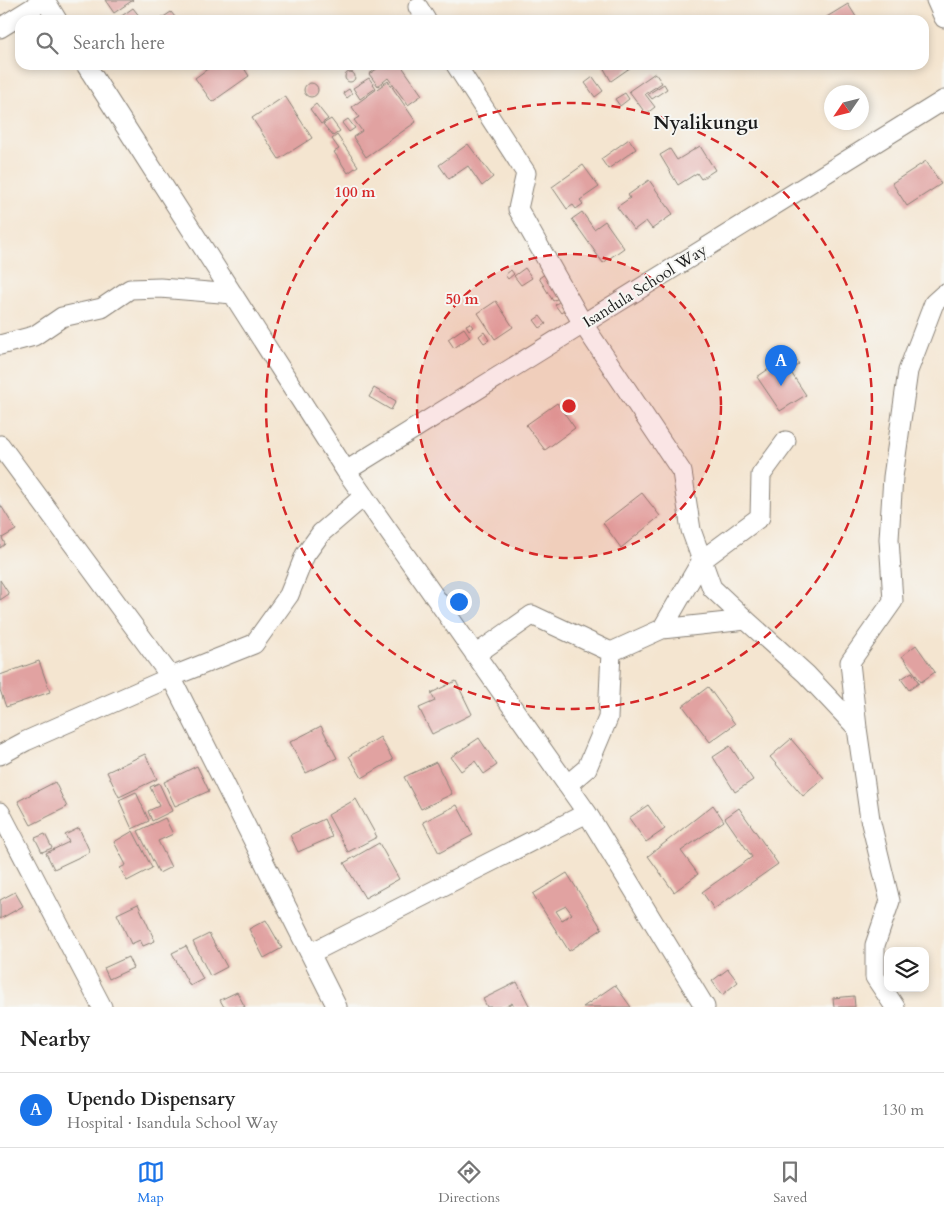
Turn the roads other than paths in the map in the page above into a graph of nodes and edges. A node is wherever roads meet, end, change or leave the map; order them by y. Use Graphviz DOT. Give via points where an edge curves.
graph roads {
  1 [pos="45,0"];
  2 [pos="936,0"];
  3 [pos="21,15"];
  4 [pos="55,15"];
  5 [pos="944,18"];
  6 [pos="15,19"];
  7 [pos="0,28"];
  8 [pos="89,70"];
  9 [pos="459,70"];
  10 [pos="944,100"];
  11 [pos="233,294"];
  12 [pos="944,294"];
  13 [pos="583,324"];
  14 [pos="0,345"];
  15 [pos="786,441"];
  16 [pos="0,445"];
  17 [pos="346,471"];
  18 [pos="364,496"];
  19 [pos="702,560"];
  20 [pos="746,620"];
  21 [pos="662,629"];
  22 [pos="611,652"];
  23 [pos="475,655"];
  24 [pos="171,677"];
  25 [pos="857,728"];
  26 [pos="0,755"];
  27 [pos="567,785"];
  28 [pos="0,812"];
  29 [pos="587,813"];
  30 [pos="311,953"];
  31 [pos="102,1007"];
  32 [pos="338,1007"];
  33 [pos="705,1007"];
  34 [pos="895,1007"];
  1 -- 3 [label="street"];
  1 -- 4 [label="street"];
  2 -- 5 [label="street"];
  6 -- 7 [label="street"];
  8 -- 11 [label="street"];
  9 -- 13 [label="street" via="526,173 518,209"];
  10 -- 13 [label="street, Isandula School Way"];
  11 -- 14 [label="street" via="130,289 102,308 62,316 34,336"];
  11 -- 17 [label="street"];
  12 -- 25 [label="street" via="934,302 908,372 890,521 893,601 850,662"];
  13 -- 17 [label="street, Isandula School Way"];
  13 -- 19 [label="street" via="682,472 691,530"];
  15 -- 19 [label="street" via="760,475 760,517"];
  16 -- 24 [label="street"];
  17 -- 18 [label="street"];
  18 -- 23 [label="street"];
  18 -- 24 [label="street" via="321,533 305,555 289,594 254,644"];
  19 -- 20 [label="street" via="712,588"];
  19 -- 21 [label="street"];
  20 -- 21 [label="street"];
  20 -- 25 [label="street" via="806,674"];
  21 -- 22 [label="street"];
  22 -- 23 [label="street" via="532,615"];
  22 -- 27 [label="street" via="608,718 587,768"];
  23 -- 27 [label="street"];
  24 -- 26 [label="street"];
  24 -- 30 [label="street"];
  25 -- 34 [label="street" via="870,819 890,901 875,945 875,977"];
  27 -- 29 [label="street"];
  28 -- 31 [label="street"];
  29 -- 30 [label="street"];
  29 -- 33 [label="street"];
  30 -- 32 [label="street"];
}
